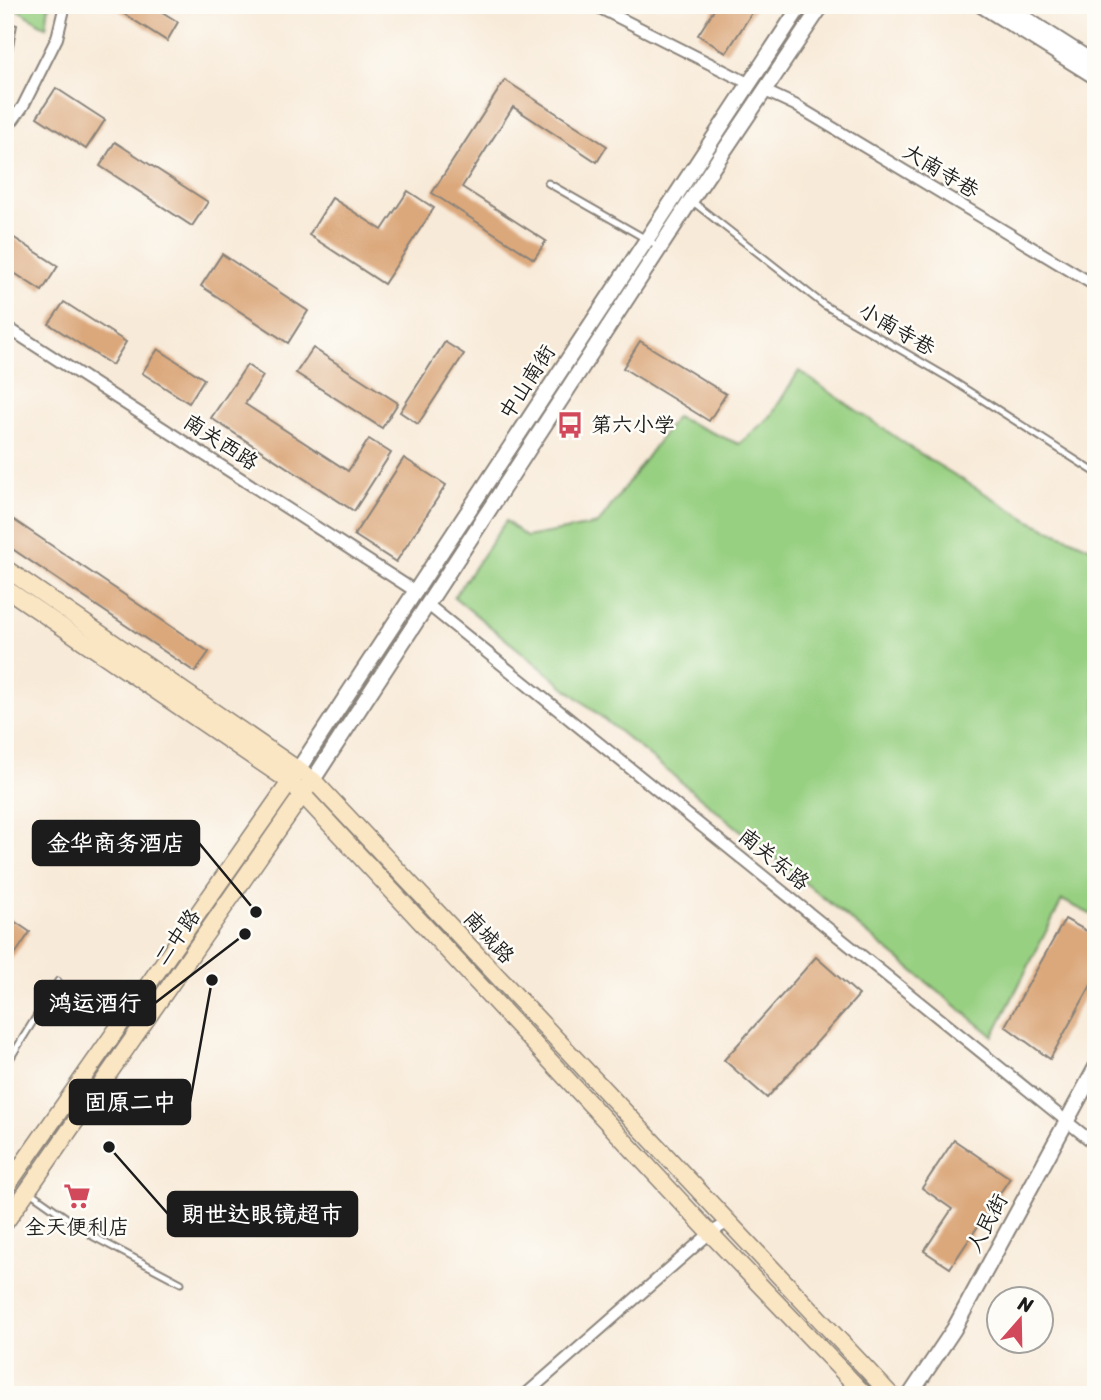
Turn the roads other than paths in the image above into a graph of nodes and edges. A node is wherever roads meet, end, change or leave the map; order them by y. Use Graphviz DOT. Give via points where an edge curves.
graph roads {
  1 [pos="65,5"];
  2 [pos="594,5"];
  3 [pos="801,5"];
  4 [pos="822,5"];
  5 [pos="981,5"];
  6 [pos="1004,5"];
  7 [pos="1096,64"];
  8 [pos="1096,76"];
  9 [pos="748,83"];
  10 [pos="765,91"];
  11 [pos="5,131"];
  12 [pos="548,183"];
  13 [pos="691,200"];
  14 [pos="646,239"];
  15 [pos="660,247"];
  16 [pos="1096,286"];
  17 [pos="5,326"];
  18 [pos="1096,474"];
  19 [pos="5,568"];
  20 [pos="5,588"];
  21 [pos="415,591"];
  22 [pos="428,604"];
  23 [pos="298,768"];
  24 [pos="313,779"];
  25 [pos="290,782"];
  26 [pos="302,794"];
  27 [pos="58,981"];
  28 [pos="5,1067"];
  29 [pos="1096,1067"];
  30 [pos="1066,1121"];
  31 [pos="1096,1144"];
  32 [pos="5,1189"];
  33 [pos="28,1191"];
  34 [pos="5,1223"];
  35 [pos="727,1223"];
  36 [pos="710,1233"];
  37 [pos="181,1283"];
  38 [pos="525,1395"];
  39 [pos="865,1395"];
  40 [pos="891,1395"];
  41 [pos="910,1395"];
  1 -- 11 [label="street" via="57,38 23,106"];
  2 -- 9 [label="street"];
  3 -- 9 [label="street, 中山南街"];
  4 -- 10 [label="street, 中山南街"];
  5 -- 8 [label="street"];
  6 -- 7 [label="street"];
  9 -- 14 [label="street, 中山南街"];
  10 -- 13 [label="street, 中山南街"];
  10 -- 16 [label="street, 大南寺巷"];
  12 -- 14 [label="lane"];
  13 -- 15 [label="street, 中山南街"];
  13 -- 18 [label="lane, 小南寺巷" via="824,306 947,377"];
  14 -- 15 [label="lane"];
  14 -- 21 [label="street, 中山南街"];
  15 -- 22 [label="street, 中山南街"];
  17 -- 21 [label="street, 南关西路"];
  19 -- 23 [label="main road, 南城路"];
  20 -- 25 [label="main road, 南城路"];
  21 -- 23 [label="street, 中山南街"];
  22 -- 24 [label="street, 中山南街"];
  22 -- 30 [label="street, 南关东路"];
  23 -- 24 [label="main road, 南城路"];
  23 -- 25 [label="street, 中山南街"];
  24 -- 26 [label="main road, 二中路"];
  24 -- 35 [label="main road, 南城路"];
  25 -- 26 [label="main road, 南城路"];
  25 -- 32 [label="main road, 二中路"];
  26 -- 33 [label="main road, 二中路"];
  26 -- 36 [label="main road, 南城路"];
  27 -- 28 [label="lane"];
  29 -- 30 [label="street, 人民街"];
  30 -- 31 [label="street, 南关东路"];
  30 -- 41 [label="street, 人民街" via="954,1329"];
  33 -- 34 [label="main road, 二中路"];
  33 -- 37 [label="lane" via="94,1237"];
  35 -- 36 [label="street"];
  35 -- 40 [label="main road, 南城路"];
  36 -- 38 [label="street"];
  36 -- 39 [label="main road, 南城路"];
}
